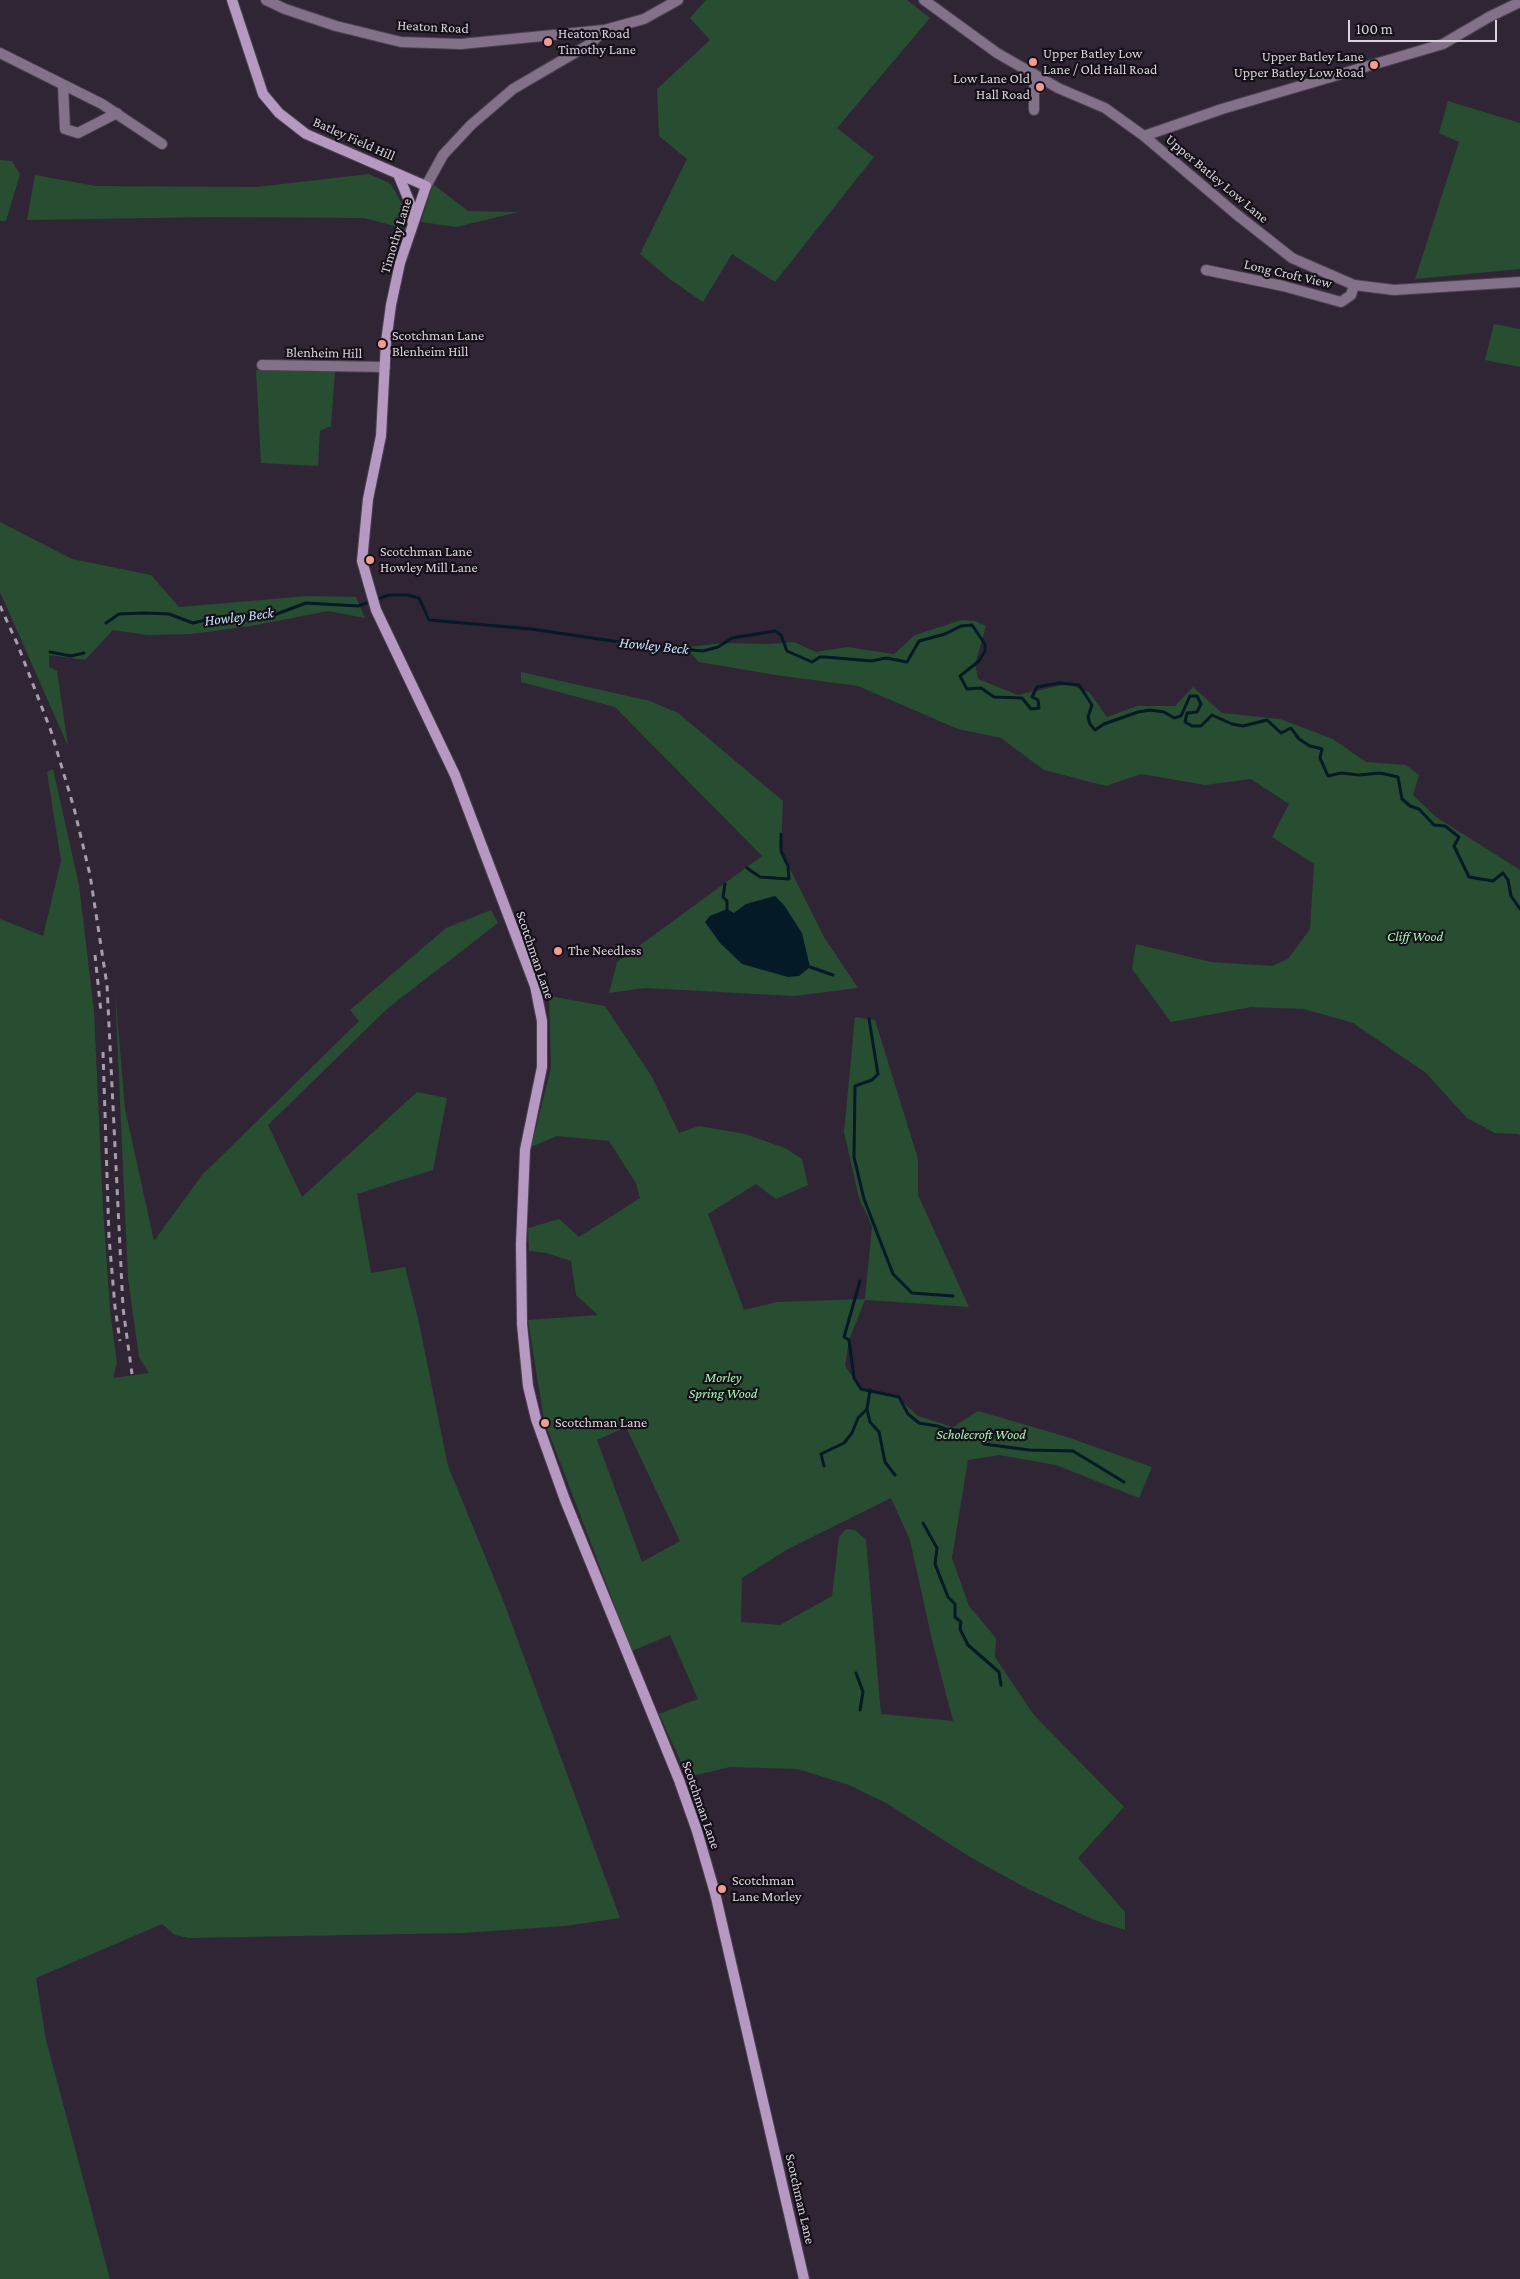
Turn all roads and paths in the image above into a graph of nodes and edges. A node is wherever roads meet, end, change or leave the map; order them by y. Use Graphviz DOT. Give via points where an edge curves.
graph roads {
  1 [pos="232,0"];
  2 [pos="266,0"];
  3 [pos="678,0"];
  4 [pos="924,0"];
  5 [pos="1520,2"];
  6 [pos="604,30"];
  7 [pos="1,54"];
  8 [pos="1034,74"];
  9 [pos="63,85"];
  10 [pos="1034,110"];
  11 [pos="117,113"];
  12 [pos="1144,136"];
  13 [pos="162,144"];
  14 [pos="398,174"];
  15 [pos="426,186"];
  16 [pos="412,227"];
  17 [pos="1206,270"];
  18 [pos="1520,282"];
  19 [pos="1354,285"];
  20 [pos="262,365"];
  21 [pos="385,368"];
  22 [pos="376,610"];
  23 [pos="804,2279"];
  1 -- 14 [label="main road, Batley Field Hill" via="263,94 279,113 306,134"];
  2 -- 6 [label="street, Heaton Road" via="336,26 401,42 461,44"];
  3 -- 6 [label="street, Timothy Lane" via="644,19"];
  4 -- 8 [label="street, Upper Batley Low Lane" via="997,53"];
  5 -- 12 [label="street" via="1443,44 1222,109"];
  6 -- 15 [label="street, Timothy Lane" via="590,44 513,89 471,125 443,155"];
  7 -- 9 [label="street"];
  8 -- 10 [label="street"];
  8 -- 12 [label="street, Upper Batley Low Lane" via="1105,108"];
  9 -- 11 [label="street"];
  9 -- 11 [label="street" via="65,129 78,133"];
  11 -- 13 [label="street"];
  12 -- 19 [label="street, Upper Batley Low Lane" via="1292,258"];
  14 -- 15 [label="main road, Batley Field Hill"];
  14 -- 16 [label="main road" via="410,203"];
  15 -- 16 [label="main road, Timothy Lane"];
  16 -- 21 [label="main road, Timothy Lane" via="391,305"];
  17 -- 19 [label="street, Long Croft View" via="1341,302 1351,295"];
  18 -- 19 [label="street, Upper Batley Low Lane" via="1394,290"];
  20 -- 21 [label="street, Blenheim Hill"];
  21 -- 22 [label="main road, Timothy Lane" via="380,436 363,531 362,561"];
  22 -- 23 [label="main road, Scotchman Lane" via="455,775 535,986 542,1021 542,1067 525,1150 521,1244 522,1324 528,1386 536,1419 566,1500 697,1831 715,1893"];
}
